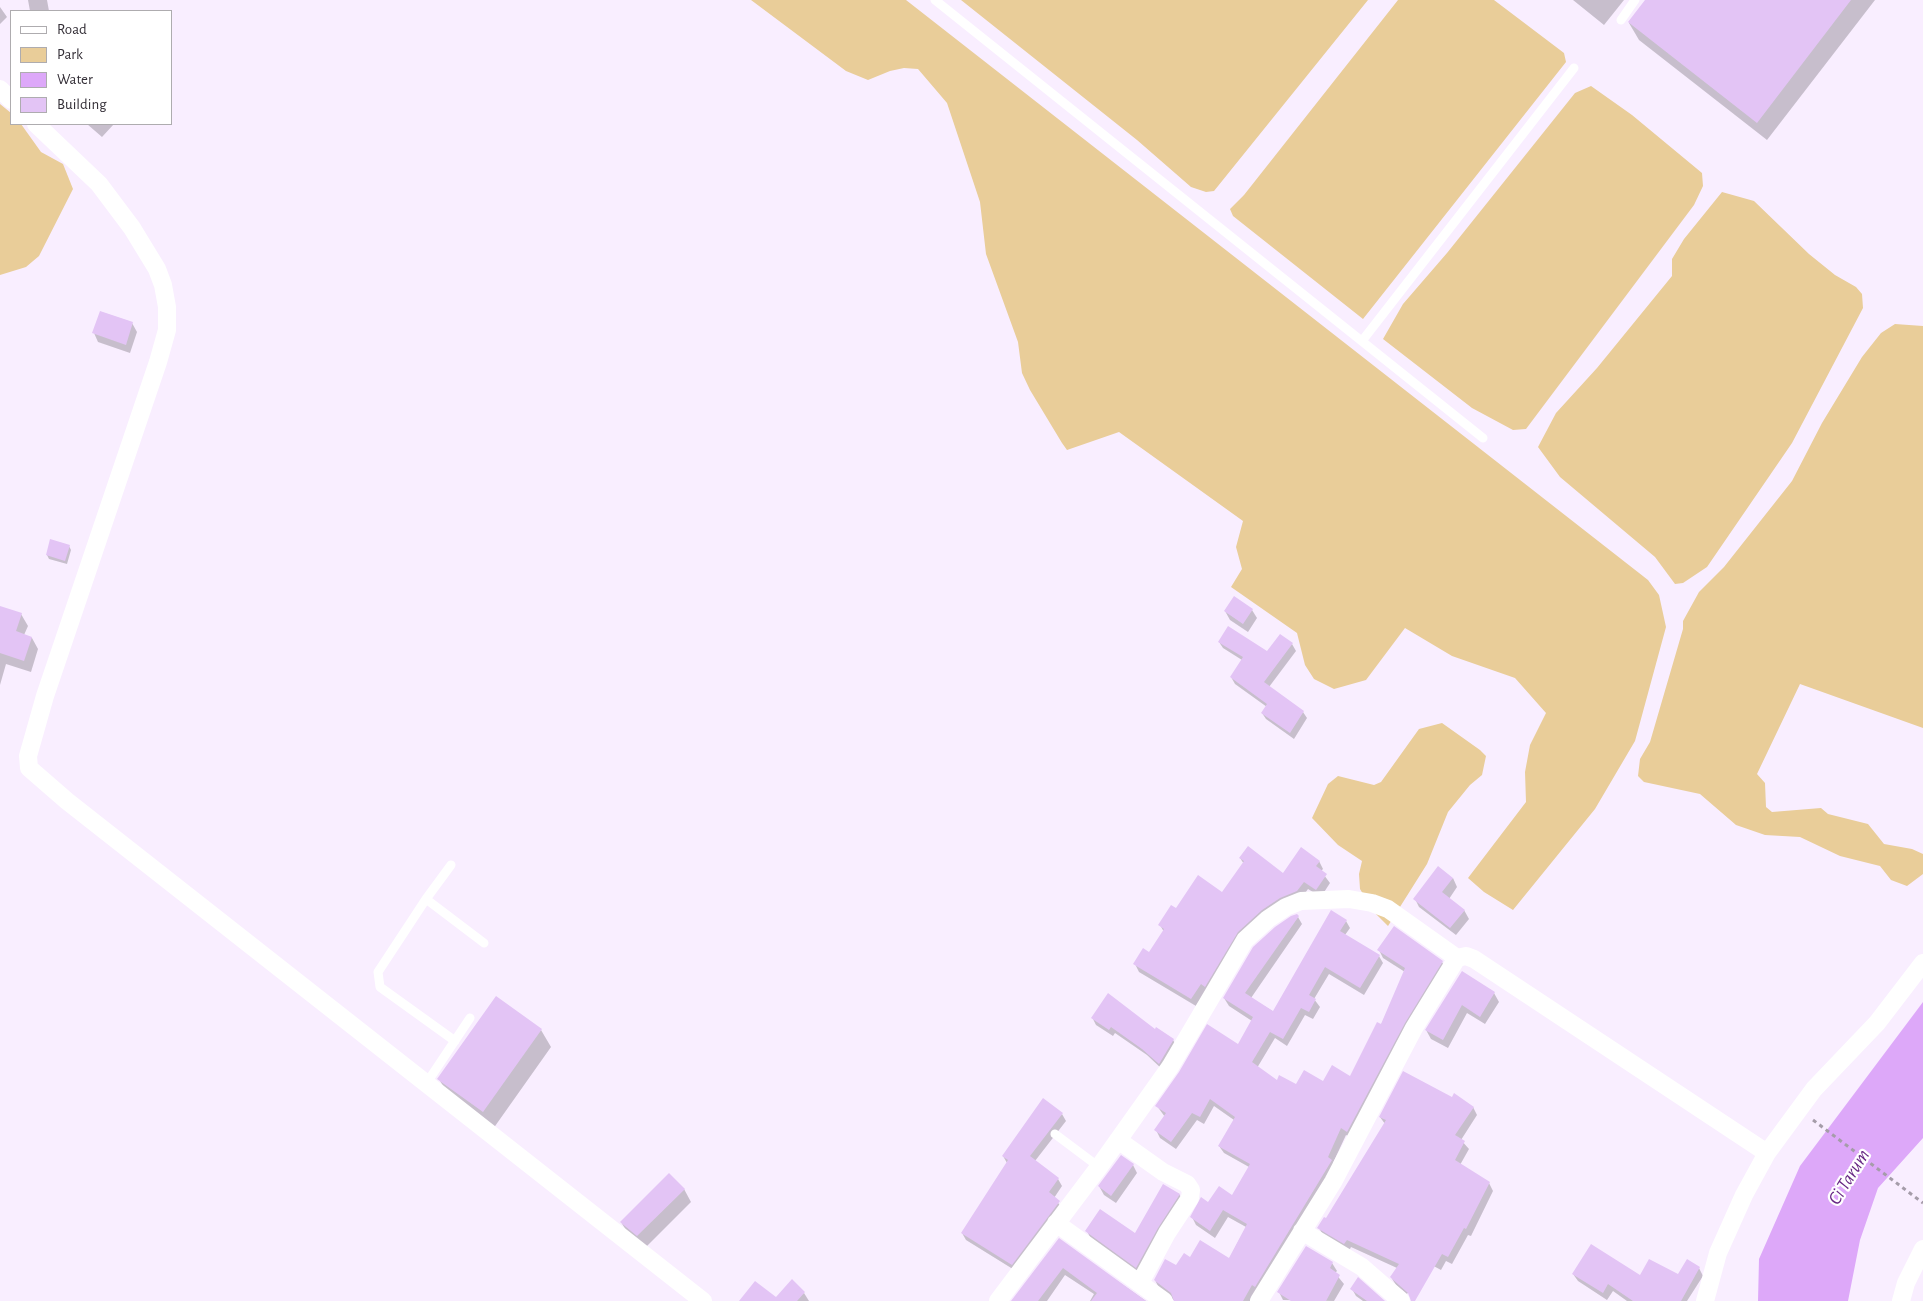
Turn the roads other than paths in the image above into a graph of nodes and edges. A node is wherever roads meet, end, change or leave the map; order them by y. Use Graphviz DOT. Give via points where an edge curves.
graph roads {
  1 [pos="935,0"];
  2 [pos="1635,0"];
  3 [pos="1620,20"];
  4 [pos="1574,68"];
  5 [pos="0,89"];
  6 [pos="10,99"];
  7 [pos="37,125"];
  8 [pos="1362,341"];
  9 [pos="1483,438"];
  10 [pos="451,865"];
  11 [pos="426,899"];
  12 [pos="484,943"];
  13 [pos="1457,958"];
  14 [pos="1923,963"];
  15 [pos="470,1018"];
  16 [pos="456,1041"];
  17 [pos="426,1084"];
  18 [pos="1054,1134"];
  19 [pos="1118,1140"];
  20 [pos="1767,1153"];
  21 [pos="1099,1167"];
  22 [pos="1056,1222"];
  23 [pos="1302,1231"];
  24 [pos="1923,1250"];
  25 [pos="1140,1283"];
  26 [pos="1902,1300"];
  27 [pos="704,1301"];
  28 [pos="998,1301"];
  29 [pos="1164,1301"];
  30 [pos="1259,1301"];
  31 [pos="1401,1301"];
  32 [pos="1705,1301"];
  1 -- 8 [label="lane"];
  2 -- 3 [label="lane"];
  4 -- 8 [label="lane"];
  5 -- 6 [label="street"];
  7 -- 17 [label="street" via="99,184 132,228 163,285 167,330 45,696 28,756 29,768"];
  8 -- 9 [label="lane"];
  10 -- 11 [label="lane"];
  11 -- 12 [label="lane"];
  11 -- 16 [label="lane" via="377,978 380,987"];
  13 -- 19 [label="street" via="1388,909 1372,903 1349,899 1312,900 1286,907 1245,940 1170,1067"];
  13 -- 20 [label="street" via="1466,956 1474,959"];
  13 -- 23 [label="street" via="1414,1028 1333,1182"];
  14 -- 20 [label="street" via="1877,1023 1814,1089"];
  15 -- 16 [label="lane"];
  16 -- 17 [label="lane"];
  17 -- 27 [label="street"];
  18 -- 21 [label="lane"];
  19 -- 21 [label="street"];
  19 -- 25 [label="street" via="1192,1190"];
  20 -- 32 [label="street" via="1718,1253"];
  21 -- 22 [label="street"];
  22 -- 25 [label="street"];
  22 -- 28 [label="street"];
  23 -- 30 [label="street"];
  23 -- 31 [label="street" via="1362,1267"];
  24 -- 26 [label="street" via="1906,1283"];
  25 -- 29 [label="street"];
}
